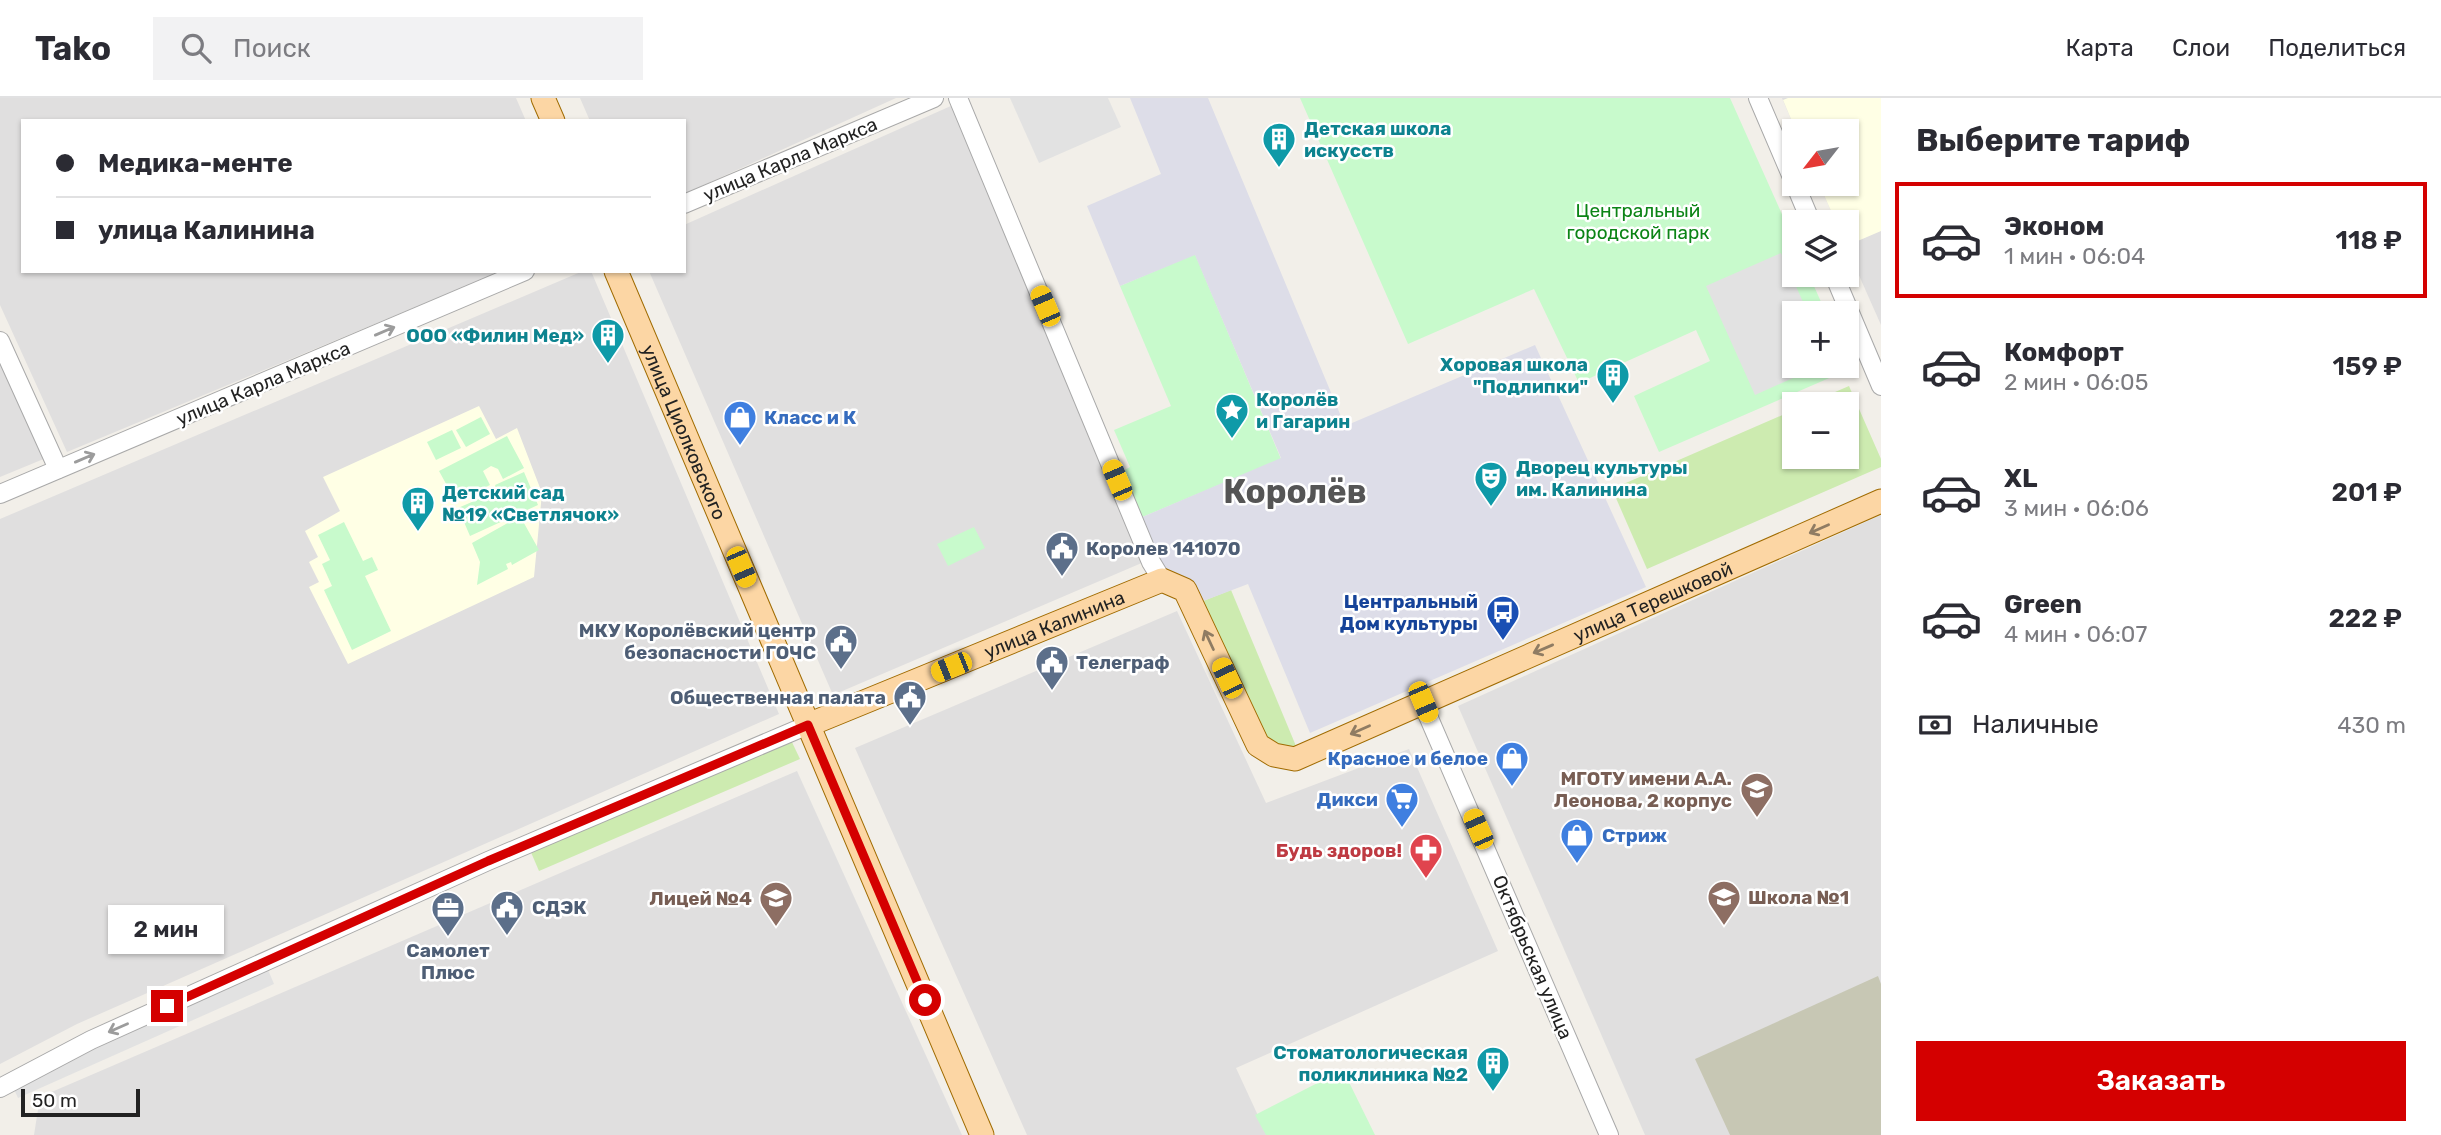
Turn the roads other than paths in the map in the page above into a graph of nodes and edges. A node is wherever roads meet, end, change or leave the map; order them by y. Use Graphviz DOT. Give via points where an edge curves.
graph roads {
  1 [pos="543,98"];
  2 [pos="934,98"];
  3 [pos="958,98"];
  4 [pos="1758,98"];
  5 [pos="552,119"];
  6 [pos="1782,155"];
  7 [pos="686,203"];
  8 [pos="521,273"];
  9 [pos="617,273"];
  10 [pos="1839,287"];
  11 [pos="0,341"];
  12 [pos="1881,386"];
  13 [pos="58,469"];
  14 [pos="0,494"];
  15 [pos="1881,501"];
  16 [pos="1162,580"];
  17 [pos="1423,702"];
  18 [pos="808,725"];
  19 [pos="1,1087"];
  20 [pos="982,1135"];
  21 [pos="1609,1135"];
  1 -- 5 [label="main road"];
  2 -- 7 [label="street, улица Карла Маркса"];
  3 -- 16 [label="street"];
  4 -- 6 [label="street"];
  13 -- 8 [label="street, улица Карла Маркса, one-way"];
  9 -- 18 [label="main road, улица Циолковского"];
  10 -- 12 [label="street"];
  11 -- 13 [label="street"];
  13 -- 14 [label="street, улица Карла Маркса"];
  15 -- 17 [label="main road, улица Терешковой, one-way"];
  17 -- 16 [label="main road, улица Терешковой, one-way" via="1295,759 1274,755 1258,745 1185,590"];
  16 -- 18 [label="main road, улица Калинина"];
  17 -- 21 [label="street, Октябрьская улица"];
  18 -- 19 [label="street, улица Калинина, one-way" via="450,878 91,1040"];
  18 -- 20 [label="main road, улица Циолковского"];
}
